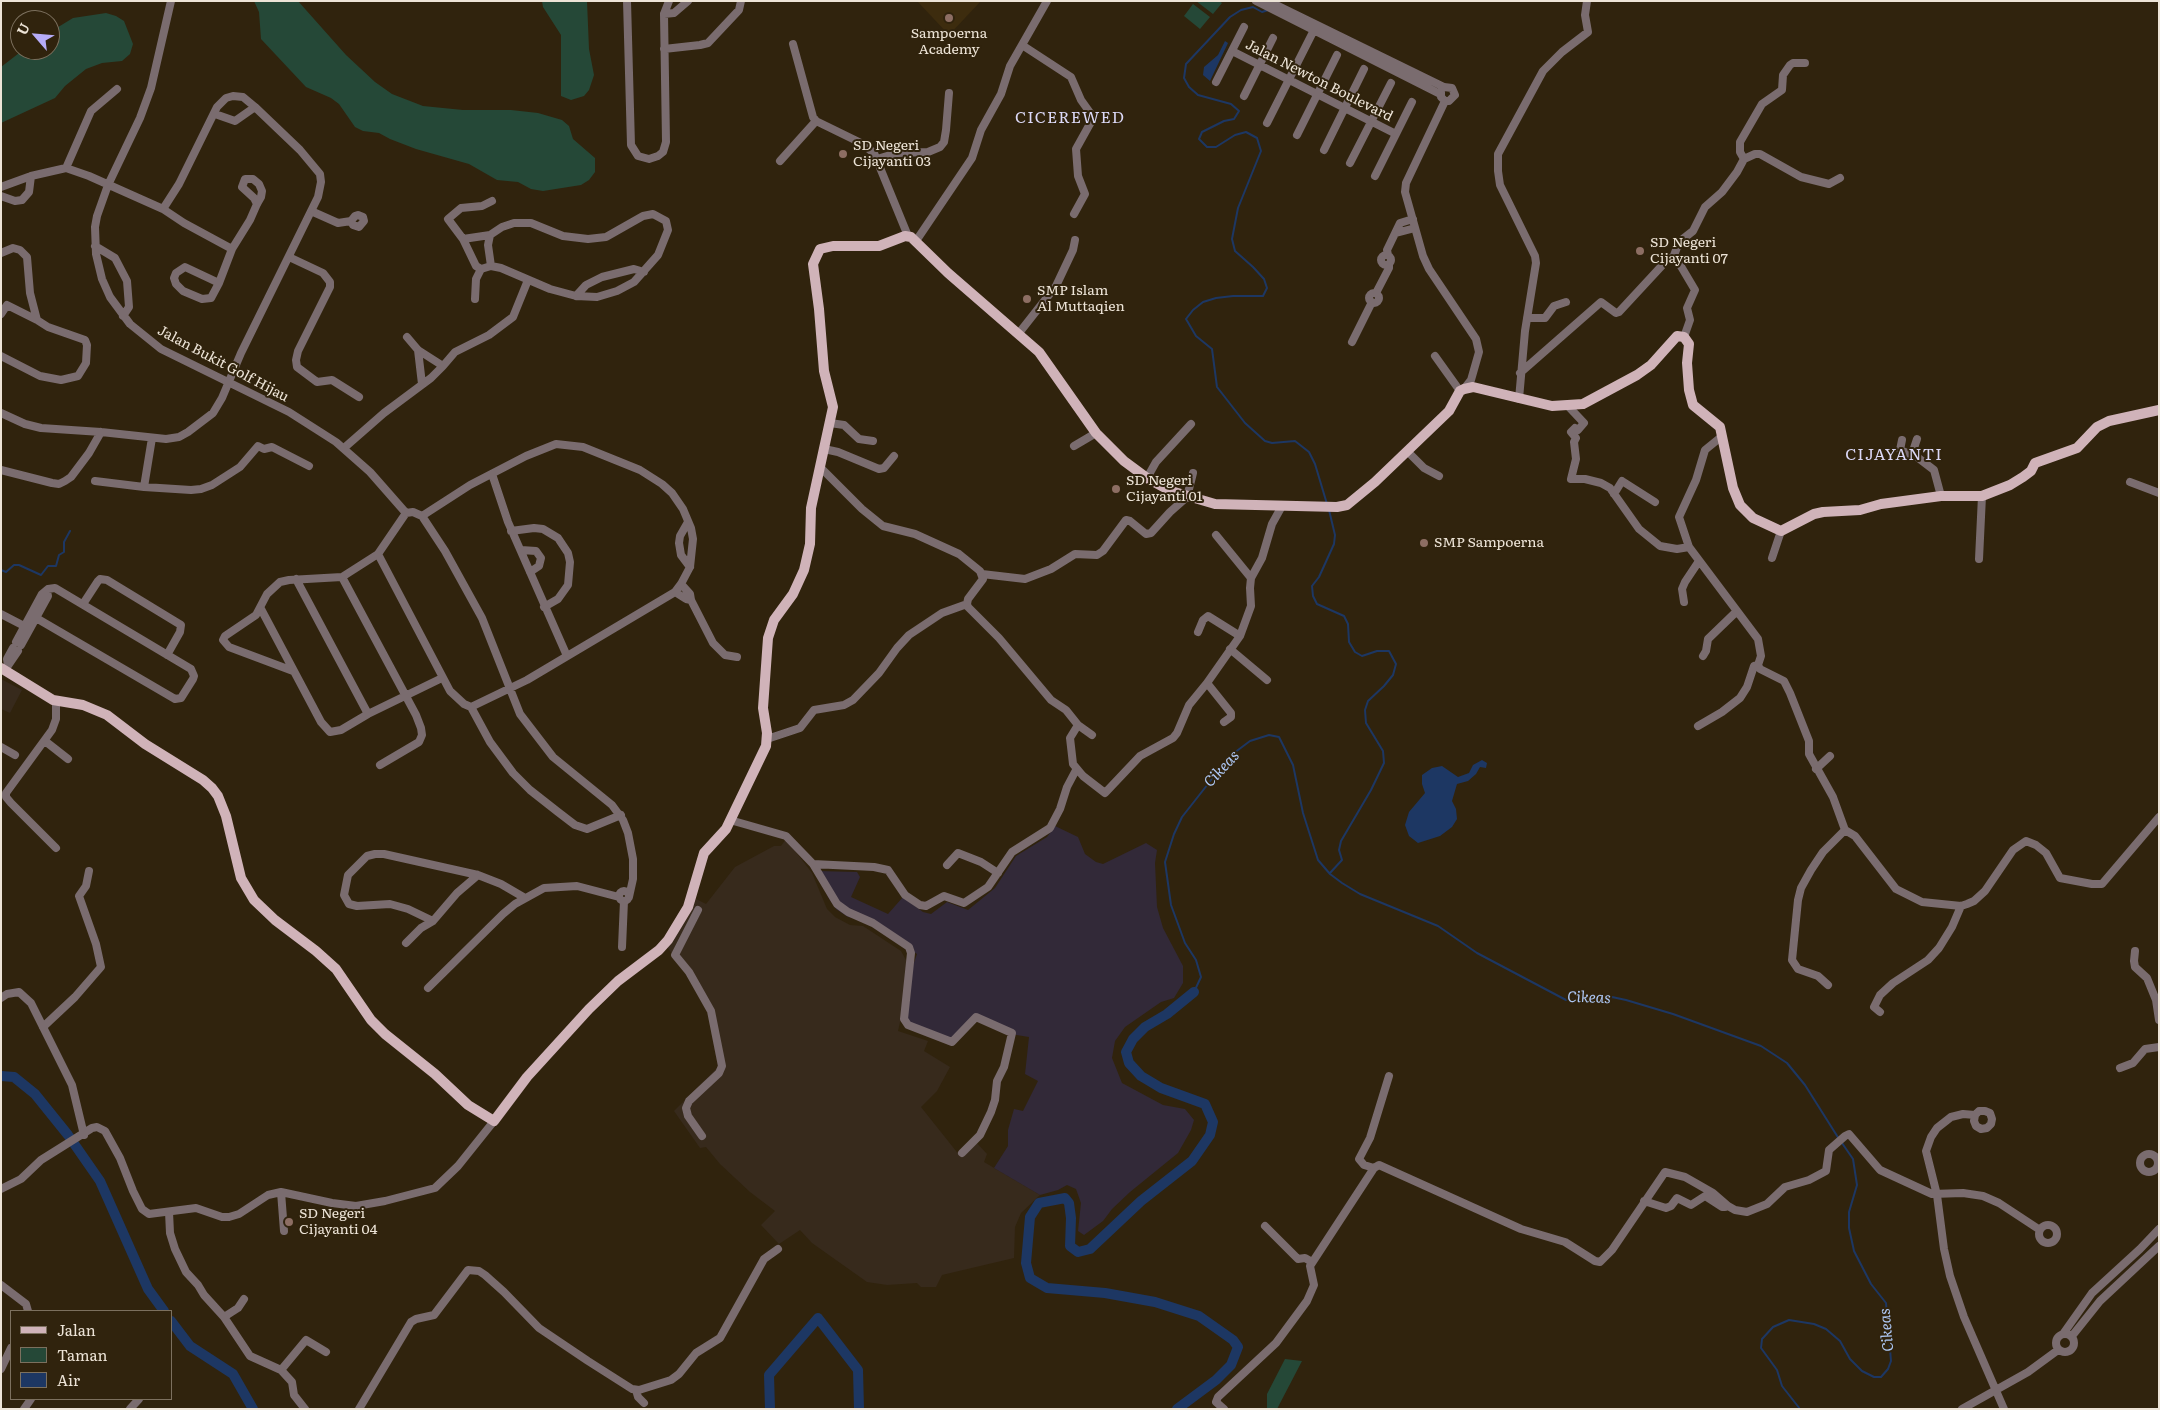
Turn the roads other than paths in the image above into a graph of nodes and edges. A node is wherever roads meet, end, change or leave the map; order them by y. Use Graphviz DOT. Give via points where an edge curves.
graph roads {
  1 [pos="171,1"];
  2 [pos="627,1"];
  3 [pos="669,1"];
  4 [pos="688,1"];
  5 [pos="741,1"];
  6 [pos="1047,1"];
  7 [pos="1256,1"];
  8 [pos="1268,1"];
  9 [pos="1587,1"];
  10 [pos="1278,9"];
  11 [pos="664,14"];
  12 [pos="1244,27"];
  13 [pos="1315,28"];
  14 [pos="1273,38"];
  15 [pos="793,44"];
  16 [pos="1022,45"];
  17 [pos="664,49"];
  18 [pos="1232,51"];
  19 [pos="1337,55"];
  20 [pos="1805,63"];
  21 [pos="1259,65"];
  22 [pos="1364,69"];
  23 [pos="1289,80"];
  24 [pos="1216,82"];
  25 [pos="1391,83"];
  26 [pos="116,89"];
  27 [pos="949,93"];
  28 [pos="1317,94"];
  29 [pos="1244,96"];
  30 [pos="1412,102"];
  31 [pos="255,107"];
  32 [pos="1345,108"];
  33 [pos="215,114"];
  34 [pos="816,121"];
  35 [pos="1372,122"];
  36 [pos="1267,123"];
  37 [pos="1396,134"];
  38 [pos="1296,135"];
  39 [pos="1324,150"];
  40 [pos="877,159"];
  41 [pos="1744,159"];
  42 [pos="780,160"];
  43 [pos="1350,163"];
  44 [pos="66,168"];
  45 [pos="31,176"];
  46 [pos="1375,176"];
  47 [pos="1840,178"];
  48 [pos="108,185"];
  49 [pos="1,187"];
  50 [pos="1,196"];
  51 [pos="492,201"];
  52 [pos="257,204"];
  53 [pos="163,209"];
  54 [pos="311,211"];
  55 [pos="1074,214"];
  56 [pos="1413,219"];
  57 [pos="351,221"];
  58 [pos="1415,228"];
  59 [pos="1396,233"];
  60 [pos="490,235"];
  61 [pos="463,239"];
  62 [pos="912,239"];
  63 [pos="1075,240"];
  64 [pos="96,246"];
  65 [pos="232,249"];
  66 [pos="1,253"];
  67 [pos="289,257"];
  68 [pos="1673,258"];
  69 [pos="491,266"];
  70 [pos="481,269"];
  71 [pos="644,272"];
  72 [pos="528,280"];
  73 [pos="220,283"];
  74 [pos="576,296"];
  75 [pos="475,299"];
  76 [pos="1566,302"];
  77 [pos="4,303"];
  78 [pos="1,314"];
  79 [pos="124,316"];
  80 [pos="1527,318"];
  81 [pos="37,320"];
  82 [pos="1019,333"];
  83 [pos="407,337"];
  84 [pos="1684,337"];
  85 [pos="1352,342"];
  86 [pos="418,350"];
  87 [pos="1,356"];
  88 [pos="1435,356"];
  89 [pos="443,366"];
  90 [pos="1520,373"];
  91 [pos="229,381"];
  92 [pos="422,384"];
  93 [pos="1462,390"];
  94 [pos="359,396"];
  95 [pos="1519,399"];
  96 [pos="1567,405"];
  97 [pos="2159,410"];
  98 [pos="1,413"];
  99 [pos="830,423"];
  100 [pos="1191,424"];
  101 [pos="101,432"];
  102 [pos="1096,433"];
  103 [pos="1722,437"];
  104 [pos="152,438"];
  105 [pos="1917,439"];
  106 [pos="1902,440"];
  107 [pos="873,441"];
  108 [pos="1074,446"];
  109 [pos="344,448"];
  110 [pos="824,449"];
  111 [pos="1407,451"];
  112 [pos="1912,454"];
  113 [pos="894,456"];
  114 [pos="309,466"];
  115 [pos="820,468"];
  116 [pos="1,470"];
  117 [pos="1192,473"];
  118 [pos="492,474"];
  119 [pos="1439,476"];
  120 [pos="1147,478"];
  121 [pos="95,481"];
  122 [pos="2130,482"];
  123 [pos="144,487"];
  124 [pos="2159,493"];
  125 [pos="1614,494"];
  126 [pos="1941,496"];
  127 [pos="1982,496"];
  128 [pos="1187,497"];
  129 [pos="1655,502"];
  130 [pos="1282,506"];
  131 [pos="406,513"];
  132 [pos="422,516"];
  133 [pos="688,522"];
  134 [pos="511,530"];
  135 [pos="1782,531"];
  136 [pos="1216,535"];
  137 [pos="1689,546"];
  138 [pos="521,550"];
  139 [pos="378,554"];
  140 [pos="1772,558"];
  141 [pos="1979,559"];
  142 [pos="1699,561"];
  143 [pos="690,567"];
  144 [pos="530,572"];
  145 [pos="982,574"];
  146 [pos="342,577"];
  147 [pos="1251,578"];
  148 [pos="296,579"];
  149 [pos="681,584"];
  150 [pos="675,592"];
  151 [pos="691,600"];
  152 [pos="1684,602"];
  153 [pos="83,604"];
  154 [pos="966,604"];
  155 [pos="544,608"];
  156 [pos="261,609"];
  157 [pos="1737,611"];
  158 [pos="1,614"];
  159 [pos="34,616"];
  160 [pos="27,628"];
  161 [pos="1198,632"];
  162 [pos="1240,636"];
  163 [pos="1230,649"];
  164 [pos="166,655"];
  165 [pos="567,656"];
  166 [pos="1703,656"];
  167 [pos="737,657"];
  168 [pos="1758,665"];
  169 [pos="4,668"];
  170 [pos="293,672"];
  171 [pos="442,678"];
  172 [pos="1267,680"];
  173 [pos="1207,683"];
  174 [pos="510,689"];
  175 [pos="406,696"];
  176 [pos="56,701"];
  177 [pos="471,706"];
  178 [pos="368,714"];
  179 [pos="1224,722"];
  180 [pos="1078,725"];
  181 [pos="1698,726"];
  182 [pos="1092,735"];
  183 [pos="767,739"];
  184 [pos="45,741"];
  185 [pos="1,747"];
  186 [pos="15,755"];
  187 [pos="1830,756"];
  188 [pos="68,759"];
  189 [pos="380,765"];
  190 [pos="1816,769"];
  191 [pos="1076,770"];
  192 [pos="620,815"];
  193 [pos="2159,817"];
  194 [pos="730,820"];
  195 [pos="1845,830"];
  196 [pos="56,848"];
  197 [pos="813,864"];
  198 [pos="947,865"];
  199 [pos="90,872"];
  200 [pos="998,873"];
  201 [pos="478,874"];
  202 [pos="526,898"];
  203 [pos="624,898"];
  204 [pos="1961,906"];
  205 [pos="698,910"];
  206 [pos="433,921"];
  207 [pos="406,943"];
  208 [pos="622,947"];
  209 [pos="2135,951"];
  210 [pos="1828,985"];
  211 [pos="428,988"];
  212 [pos="1,998"];
  213 [pos="1880,1012"];
  214 [pos="2159,1020"];
  215 [pos="43,1027"];
  216 [pos="2159,1047"];
  217 [pos="2120,1068"];
  218 [pos="1389,1076"];
  219 [pos="1975,1115"];
  220 [pos="494,1121"];
  221 [pos="81,1136"];
  222 [pos="702,1136"];
  223 [pos="962,1153"];
  224 [pos="1374,1168"];
  225 [pos="1,1189"];
  226 [pos="281,1192"];
  227 [pos="1937,1195"];
  228 [pos="1644,1201"];
  229 [pos="1728,1206"];
  230 [pos="169,1212"];
  231 [pos="1265,1226"];
  232 [pos="2159,1229"];
  233 [pos="284,1230"];
  234 [pos="2040,1230"];
  235 [pos="2159,1246"];
  236 [pos="778,1250"];
  237 [pos="1312,1262"];
  238 [pos="1,1285"];
  239 [pos="244,1299"];
  240 [pos="28,1310"];
  241 [pos="224,1317"];
  242 [pos="2063,1334"];
  243 [pos="2072,1336"];
  244 [pos="10,1350"];
  245 [pos="2058,1350"];
  246 [pos="326,1352"];
  247 [pos="1,1369"];
  248 [pos="281,1370"];
  249 [pos="1996,1389"];
  250 [pos="636,1390"];
  251 [pos="644,1403"];
  252 [pos="305,1409"];
  253 [pos="359,1409"];
  254 [pos="1224,1409"];
  255 [pos="1962,1409"];
  256 [pos="2004,1409"];
  1 -- 48 [label="street, Jalan Bukit Golf Hijau" via="151,88"];
  2 -- 17 [label="street" via="630,139 634,152 642,158 655,158 665,147"];
  3 -- 11 [label="street"];
  4 -- 11 [label="street" via="674,13"];
  5 -- 17 [label="street" via="739,10 708,43"];
  6 -- 16 [label="street"];
  7 -- 10 [label="street"];
  8 -- 10 [label="street"];
  9 -- 80 [label="street" via="1584,15 1588,32 1544,71 1498,154 1500,185 1535,256 1536,269"];
  10 -- 13 [label="street"];
  11 -- 17 [label="street"];
  12 -- 18 [label="street"];
  13 -- 23 [label="street"];
  13 -- 56 [label="street" via="1443,94 1406,182 1405,192"];
  14 -- 21 [label="street"];
  15 -- 34 [label="street"];
  16 -- 55 [label="street" via="1072,78 1091,114 1091,122 1076,148 1078,176 1085,195"];
  16 -- 62 [label="street" via="981,130 972,158"];
  18 -- 21 [label="street, Jalan Newton Boulevard"];
  18 -- 24 [label="street"];
  19 -- 28 [label="street"];
  20 -- 41 [label="street" via="1793,63 1783,75 1782,90 1762,104 1740,142"];
  21 -- 23 [label="street, Jalan Newton Boulevard"];
  21 -- 29 [label="street"];
  22 -- 32 [label="street"];
  23 -- 28 [label="street, Jalan Newton Boulevard"];
  23 -- 36 [label="street"];
  25 -- 35 [label="street"];
  26 -- 44 [label="street" via="91,111"];
  27 -- 40 [label="street" via="944,142 940,147 928,152 897,153"];
  28 -- 32 [label="street, Jalan Newton Boulevard"];
  28 -- 38 [label="street"];
  30 -- 37 [label="street"];
  31 -- 33 [label="street" via="235,122"];
  31 -- 33 [label="street" via="243,97 233,96 222,102"];
  31 -- 54 [label="street" via="320,174 318,197"];
  32 -- 35 [label="street, Jalan Newton Boulevard"];
  32 -- 39 [label="street"];
  33 -- 53 [label="street"];
  34 -- 40 [label="street" via="861,143"];
  34 -- 42 [label="street"];
  35 -- 37 [label="street, Jalan Newton Boulevard"];
  35 -- 43 [label="street"];
  37 -- 46 [label="street"];
  40 -- 62 [label="street"];
  41 -- 47 [label="street" via="1760,154 1801,177 1829,184"];
  41 -- 68 [label="street" via="1726,187 1704,207 1693,231 1679,242"];
  44 -- 45 [label="street"];
  44 -- 48 [label="street"];
  45 -- 49 [label="street"];
  45 -- 50 [label="street" via="29,192 22,200"];
  48 -- 53 [label="street"];
  48 -- 64 [label="street, Jalan Bukit Golf Hijau" via="96,222"];
  51 -- 61 [label="street" via="482,206 461,208 448,218"];
  52 -- 65 [label="street"];
  53 -- 65 [label="street"];
  54 -- 57 [label="street" via="338,223"];
  54 -- 67 [label="street"];
  56 -- 58 [label="street"];
  56 -- 59 [label="street" via="1400,223"];
  58 -- 59 [label="street"];
  58 -- 93 [label="street" via="1429,269 1476,339 1478,352 1470,380"];
  59 -- 85 [label="street" via="1387,250 1389,268 1376,293 1379,300 1372,302"];
  60 -- 61 [label="street"];
  60 -- 69 [label="street"];
  60 -- 71 [label="street" via="502,227 523,222 578,239 606,237 643,216 659,216 668,224 666,238 658,255"];
  61 -- 70 [label="street" via="472,262"];
  62 -- 82 [label="main road"];
  62 -- 99 [label="main road" via="879,246 826,246 815,255 812,264 822,360 833,403"];
  63 -- 82 [label="street" via="1056,286"];
  64 -- 79 [label="street, Jalan Bukit Golf Hijau" via="102,279"];
  64 -- 79 [label="street" via="115,258 127,281 129,308"];
  65 -- 73 [label="street"];
  66 -- 81 [label="street" via="12,248 27,257 30,293"];
  67 -- 91 [label="street"];
  67 -- 94 [label="street" via="323,273 330,282 298,351 297,367 317,382 332,380"];
  68 -- 84 [label="street" via="1679,262 1695,290 1688,308 1690,320"];
  68 -- 90 [label="street" via="1665,260 1617,313 1601,302"];
  69 -- 70 [label="street"];
  69 -- 72 [label="street"];
  70 -- 75 [label="street" via="476,279"];
  71 -- 74 [label="street" via="617,292 597,297"];
  71 -- 74 [label="street" via="634,269 602,277 586,285"];
  72 -- 74 [label="street"];
  72 -- 89 [label="street" via="513,317 489,335 455,352"];
  73 -- 73 [label="street" via="185,267 174,278 183,291 202,300 211,298"];
  76 -- 80 [label="street" via="1554,306 1545,318"];
  77 -- 78 [label="street"];
  77 -- 81 [label="street"];
  79 -- 91 [label="street, Jalan Bukit Golf Hijau" via="161,349"];
  80 -- 90 [label="street"];
  81 -- 87 [label="street" via="84,340 87,345 86,363 78,376 61,380 48,378"];
  82 -- 102 [label="main road" via="1050,365"];
  83 -- 86 [label="street"];
  84 -- 96 [label="main road" via="1677,336 1637,376 1582,404"];
  84 -- 103 [label="main road" via="1689,344 1687,363 1693,405 1720,427"];
  86 -- 89 [label="street"];
  86 -- 92 [label="street"];
  88 -- 93 [label="street"];
  89 -- 92 [label="street"];
  90 -- 95 [label="street"];
  91 -- 104 [label="street" via="213,413 201,424 178,437"];
  91 -- 109 [label="street, Jalan Bukit Golf Hijau" via="288,412"];
  92 -- 109 [label="street"];
  93 -- 95 [label="main road" via="1473,387"];
  93 -- 111 [label="main road" via="1449,411"];
  95 -- 96 [label="main road" via="1552,406"];
  96 -- 125 [label="street" via="1584,423 1571,432 1576,438 1576,459 1571,479 1601,483"];
  97 -- 127 [label="main road" via="2097,427 2077,448 2036,463 2016,481"];
  98 -- 101 [label="street" via="41,428"];
  99 -- 107 [label="street" via="844,426 859,439"];
  99 -- 110 [label="main road"];
  100 -- 120 [label="street" via="1156,462"];
  101 -- 104 [label="street"];
  101 -- 116 [label="street" via="89,453 65,481 52,483"];
  102 -- 108 [label="street"];
  102 -- 120 [label="main road" via="1124,462"];
  103 -- 135 [label="main road" via="1740,505 1753,518"];
  103 -- 137 [label="street" via="1705,450 1679,517"];
  104 -- 123 [label="street"];
  105 -- 112 [label="street"];
  106 -- 112 [label="street" via="1900,450"];
  109 -- 131 [label="street, Jalan Bukit Golf Hijau"];
  110 -- 113 [label="street" via="879,469 884,468"];
  110 -- 115 [label="main road"];
  111 -- 119 [label="street" via="1424,468"];
  111 -- 130 [label="main road" via="1347,505"];
  112 -- 126 [label="street" via="1934,470"];
  114 -- 123 [label="street" via="272,447 264,449 258,446 240,467 206,488"];
  115 -- 145 [label="street" via="884,526 915,534 959,554"];
  115 -- 183 [label="main road" via="811,508 810,544 804,570 793,594 774,620 768,638 763,708"];
  117 -- 128 [label="street"];
  118 -- 132 [label="street"];
  118 -- 133 [label="street" via="556,444 583,447 640,470 662,484 677,499"];
  118 -- 134 [label="street"];
  120 -- 128 [label="main road"];
  121 -- 123 [label="street"];
  122 -- 124 [label="street"];
  125 -- 129 [label="street" via="1622,481"];
  125 -- 137 [label="street" via="1647,537 1668,549"];
  126 -- 127 [label="main road"];
  126 -- 135 [label="main road" via="1851,511 1823,512"];
  127 -- 141 [label="street"];
  128 -- 130 [label="main road" via="1215,504"];
  128 -- 145 [label="street" via="1151,533 1142,531 1130,520 1124,521 1097,555 1075,554 1051,570 1026,579"];
  130 -- 147 [label="street"];
  131 -- 132 [label="street"];
  131 -- 139 [label="street"];
  132 -- 174 [label="street" via="482,618"];
  133 -- 143 [label="street" via="693,539"];
  133 -- 143 [label="street" via="679,543 681,555"];
  134 -- 138 [label="street"];
  134 -- 155 [label="street" via="544,529 558,538 568,553 568,585 558,599"];
  135 -- 140 [label="street"];
  136 -- 147 [label="street"];
  137 -- 142 [label="street"];
  138 -- 144 [label="street"];
  138 -- 144 [label="street" via="536,551 541,558 539,566"];
  139 -- 146 [label="street"];
  139 -- 171 [label="street"];
  142 -- 152 [label="street" via="1682,589"];
  142 -- 157 [label="street"];
  143 -- 149 [label="street"];
  144 -- 155 [label="street"];
  145 -- 154 [label="street" via="983,579"];
  146 -- 148 [label="street"];
  146 -- 175 [label="street"];
  147 -- 162 [label="street" via="1252,606"];
  148 -- 156 [label="street" via="280,582 267,594"];
  148 -- 178 [label="street"];
  149 -- 150 [label="street"];
  149 -- 151 [label="street" via="688,590"];
  150 -- 151 [label="street"];
  150 -- 165 [label="street"];
  151 -- 167 [label="street" via="713,643 726,655"];
  153 -- 159 [label="street" via="55,588 42,594"];
  153 -- 164 [label="street"];
  153 -- 164 [label="street" via="100,578 115,584 181,625"];
  154 -- 180 [label="street" via="1051,700 1066,710"];
  154 -- 183 [label="street" via="942,613 909,636 853,700 814,710 800,728"];
  155 -- 165 [label="street"];
  156 -- 170 [label="street"];
  156 -- 170 [label="street" via="225,636 225,644"];
  157 -- 166 [label="street" via="1711,635"];
  157 -- 168 [label="street" via="1760,645"];
  158 -- 160 [label="street"];
  159 -- 160 [label="street"];
  159 -- 164 [label="street" via="178,699 186,692 193,672"];
  160 -- 169 [label="street"];
  161 -- 162 [label="street" via="1208,616"];
  162 -- 163 [label="street"];
  163 -- 172 [label="street"];
  163 -- 173 [label="street"];
  165 -- 174 [label="street"];
  168 -- 181 [label="street" via="1754,666 1740,698"];
  168 -- 190 [label="street" via="1764,672 1784,681 1809,741 1809,754"];
  169 -- 176 [label="main road"];
  170 -- 178 [label="street" via="330,732 341,730"];
  171 -- 175 [label="street"];
  171 -- 177 [label="street" via="454,696"];
  173 -- 179 [label="street" via="1231,713"];
  173 -- 191 [label="street" via="1188,705 1177,734 1140,756 1105,793"];
  174 -- 177 [label="street"];
  174 -- 192 [label="street" via="520,714 542,744"];
  175 -- 178 [label="street"];
  175 -- 189 [label="street" via="422,735 419,742"];
  176 -- 184 [label="street" via="56,719"];
  176 -- 220 [label="main road" via="83,705 107,715 212,788 226,816 241,878 254,900 328,960 371,1020 385,1034 468,1105"];
  177 -- 192 [label="street" via="490,742 513,773 558,812 587,829"];
  180 -- 182 [label="street"];
  180 -- 191 [label="street" via="1070,738"];
  183 -- 194 [label="main road"];
  184 -- 188 [label="street"];
  184 -- 196 [label="street" via="7,789 6,797"];
  185 -- 186 [label="street"];
  187 -- 190 [label="street"];
  190 -- 195 [label="street" via="1833,797"];
  191 -- 200 [label="street" via="1052,826 1012,852"];
  192 -- 203 [label="street" via="628,833 633,859 633,886"];
  193 -- 204 [label="street" via="2102,884 2060,878 2046,853 2026,841 2013,850 1985,891 1974,901"];
  194 -- 197 [label="street" via="786,836"];
  194 -- 220 [label="main road" via="704,853 688,907 668,940 589,1009 527,1076"];
  195 -- 204 [label="street" via="1855,836 1890,883 1902,893 1922,902"];
  195 -- 210 [label="street" via="1811,870 1798,900 1792,960 1798,968 1818,976"];
  197 -- 200 [label="street" via="874,866 888,870 905,894 923,906 944,896 964,903 988,887"];
  197 -- 223 [label="street" via="837,904 909,947 904,1019 908,1025 952,1042 976,1018 1012,1033 991,1112 980,1134"];
  198 -- 200 [label="street" via="958,853"];
  199 -- 215 [label="street" via="79,900 101,967"];
  201 -- 202 [label="street"];
  201 -- 206 [label="street"];
  201 -- 206 [label="street" via="375,854 360,862 348,876 344,895 349,904 390,904"];
  202 -- 203 [label="street" via="544,888 566,886"];
  202 -- 211 [label="street" via="504,914"];
  203 -- 208 [label="street"];
  204 -- 213 [label="street" via="1952,927 1928,960 1880,995 1874,1007"];
  205 -- 222 [label="street" via="675,955 689,972 711,1011 722,1066 719,1073 689,1100 686,1108"];
  206 -- 207 [label="street"];
  209 -- 214 [label="street" via="2135,966 2147,978 2156,1000"];
  212 -- 215 [label="street" via="16,991 22,993"];
  215 -- 221 [label="street" via="72,1085"];
  216 -- 217 [label="street" via="2145,1049 2133,1063"];
  218 -- 224 [label="street" via="1370,1138 1359,1159 1364,1165"];
  219 -- 227 [label="street" via="1950,1117 1927,1144 1926,1159"];
  220 -- 226 [label="street" via="443,1182 425,1192 356,1206"];
  221 -- 225 [label="street" via="41,1160 21,1179"];
  221 -- 230 [label="street" via="92,1128 102,1128 120,1158 142,1209 150,1214"];
  224 -- 228 [label="street" via="1384,1166 1521,1229 1565,1242 1600,1262 1612,1250"];
  224 -- 237 [label="street"];
  226 -- 230 [label="street" via="268,1195 240,1214 229,1217 196,1208"];
  226 -- 233 [label="street"];
  227 -- 229 [label="street" via="1880,1170 1852,1135 1847,1134 1829,1150 1826,1171 1822,1174 1785,1187 1767,1204 1754,1210 1740,1212"];
  227 -- 234 [label="street" via="1963,1193 1983,1196"];
  227 -- 249 [label="street" via="1950,1276"];
  228 -- 229 [label="street" via="1666,1208 1677,1198 1691,1205 1705,1196 1722,1207"];
  228 -- 229 [label="street" via="1661,1174 1669,1171 1685,1176"];
  230 -- 241 [label="street" via="170,1233 181,1263"];
  231 -- 237 [label="street" via="1298,1259"];
  232 -- 242 [label="street" via="2092,1293"];
  235 -- 243 [label="street" via="2100,1301"];
  236 -- 250 [label="street" via="764,1259 720,1338 696,1353 671,1380"];
  237 -- 254 [label="street" via="1312,1293 1276,1344 1218,1397 1216,1402"];
  238 -- 240 [label="street" via="26,1304"];
  239 -- 241 [label="street" via="238,1308"];
  241 -- 248 [label="street" via="250,1356"];
  242 -- 243 [label="street"];
  242 -- 245 [label="street" via="2056,1338"];
  243 -- 245 [label="street" via="2073,1347 2069,1351"];
  244 -- 247 [label="street"];
  245 -- 249 [label="street" via="2028,1372"];
  246 -- 248 [label="street" via="306,1340"];
  248 -- 252 [label="street" via="292,1382 294,1394"];
  249 -- 255 [label="street"];
  249 -- 256 [label="street"];
  250 -- 251 [label="street"];
  250 -- 253 [label="street" via="539,1328 480,1271 471,1269 465,1272 434,1315 411,1322"];
}
